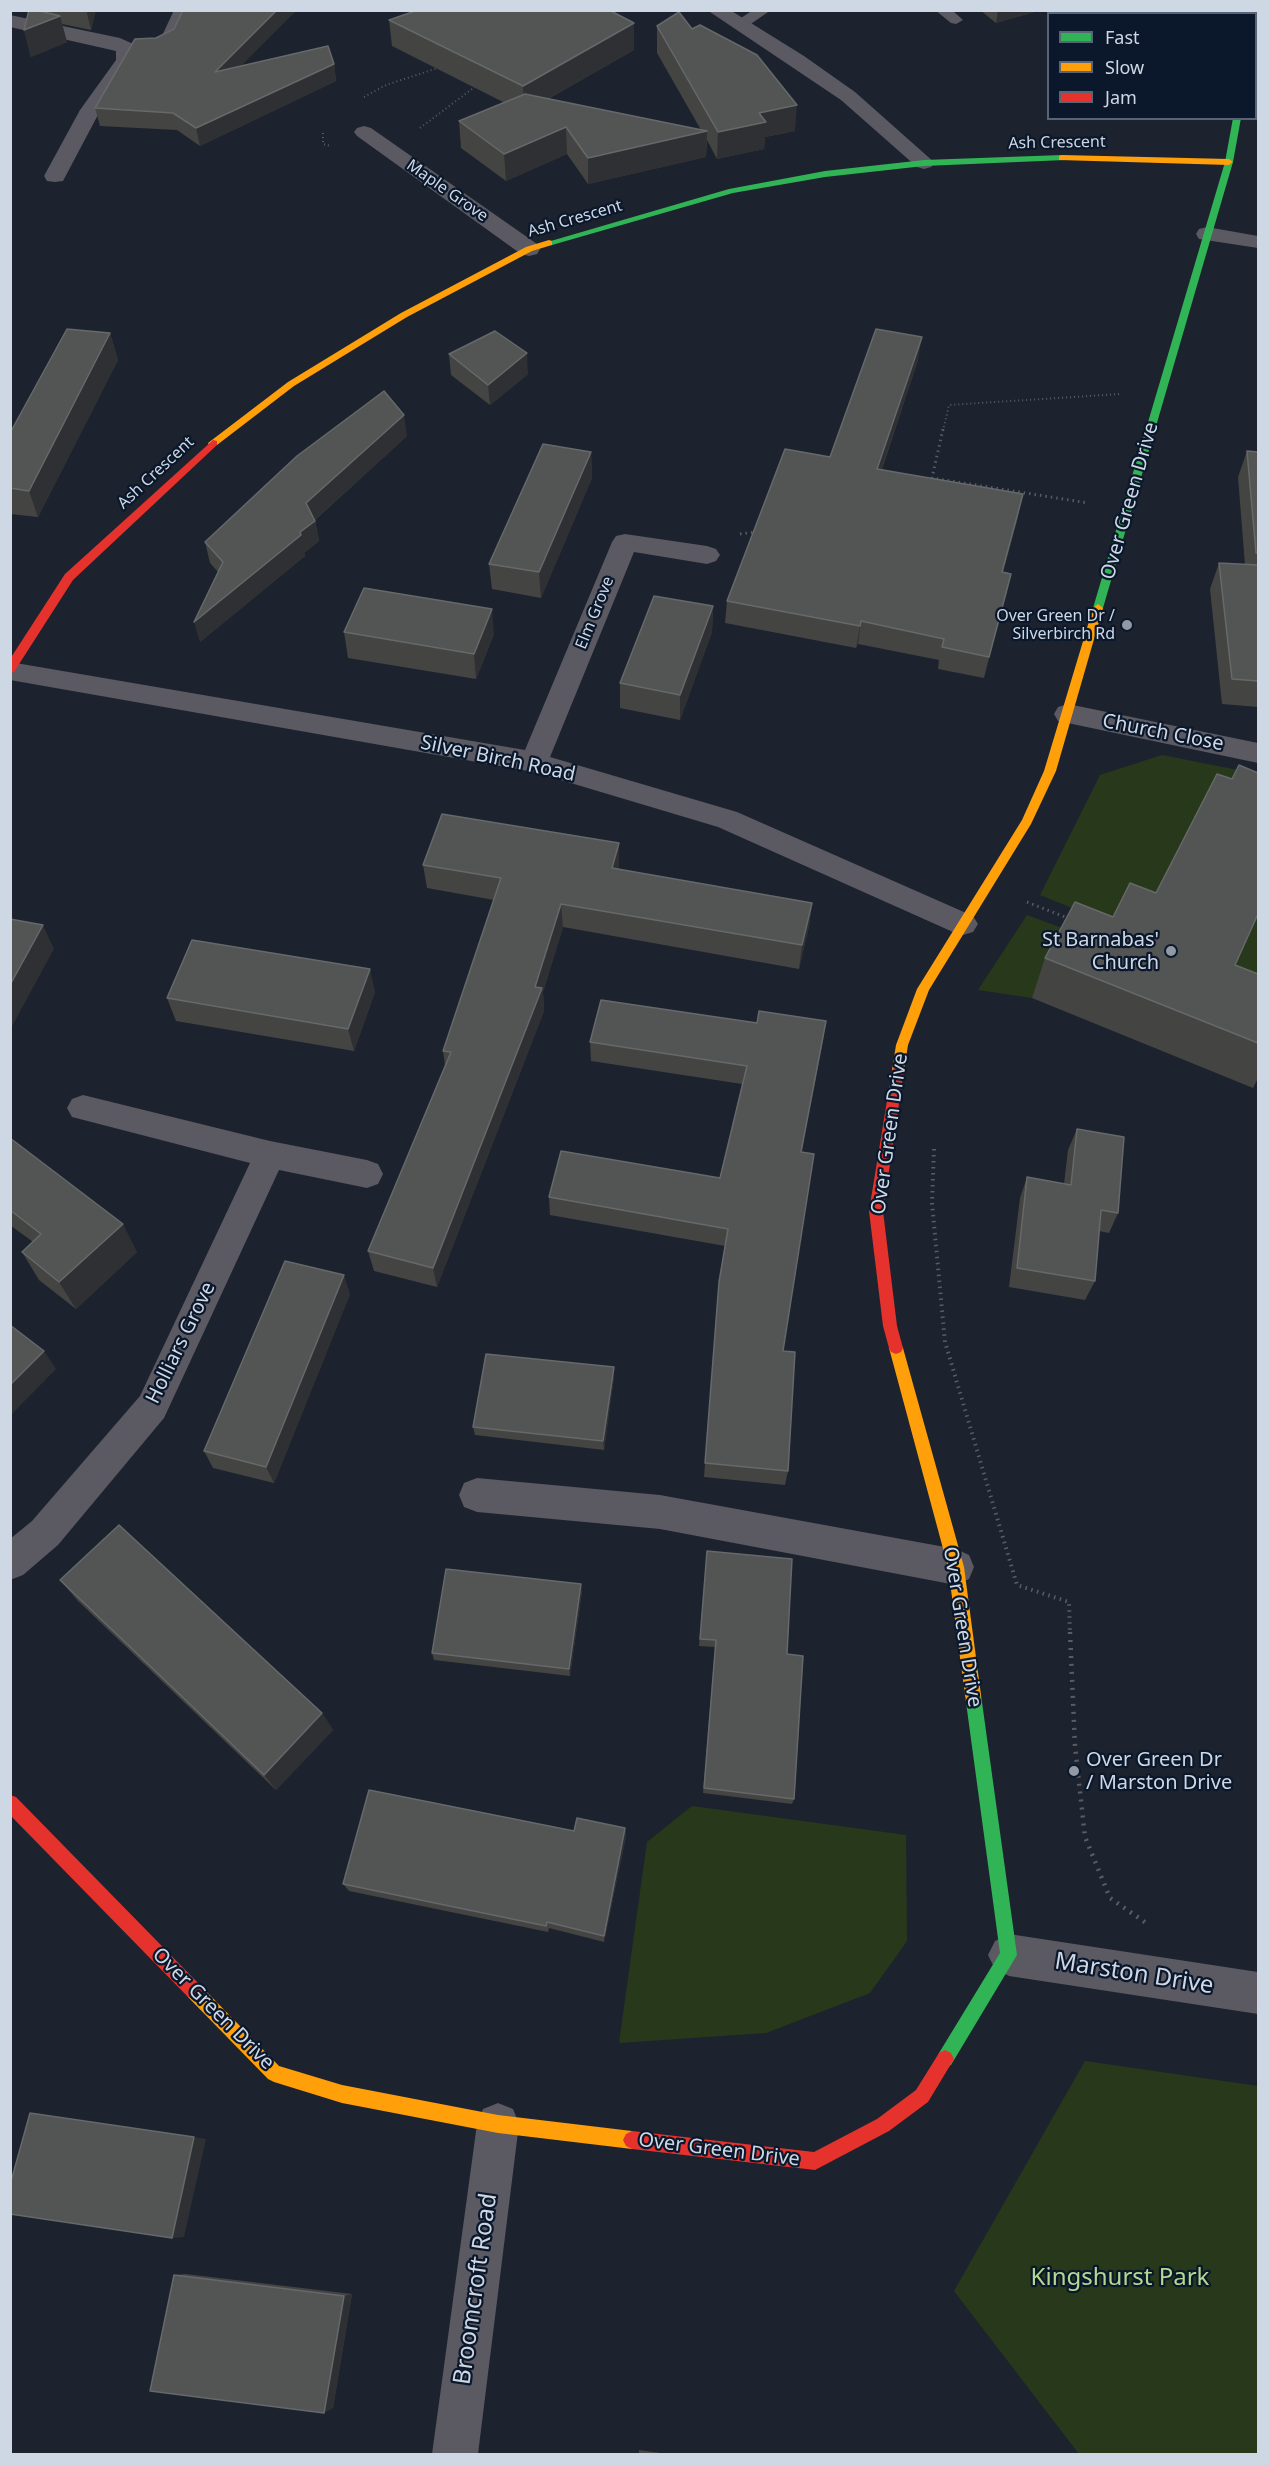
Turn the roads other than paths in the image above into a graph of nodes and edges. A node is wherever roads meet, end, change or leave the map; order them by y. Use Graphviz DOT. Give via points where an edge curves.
graph roads {
  1 [pos="184,10"];
  2 [pos="716,10"];
  3 [pos="764,10"];
  4 [pos="942,10"];
  5 [pos="956,20"];
  6 [pos="10,21"];
  7 [pos="740,26"];
  8 [pos="126,49"];
  9 [pos="1237,120"];
  10 [pos="364,132"];
  11 [pos="1229,162"];
  12 [pos="924,163"];
  13 [pos="55,176"];
  14 [pos="1208,234"];
  15 [pos="1258,242"];
  16 [pos="529,249"];
  17 [pos="707,555"];
  18 [pos="10,670"];
  19 [pos="1068,714"];
  20 [pos="1258,753"];
  21 [pos="534,762"];
  22 [pos="963,924"];
  23 [pos="84,1108"];
  24 [pos="270,1155"];
  25 [pos="367,1174"];
  26 [pos="477,1494"];
  27 [pos="10,1563"];
  28 [pos="956,1567"];
  29 [pos="10,1803"];
  30 [pos="1009,1956"];
  31 [pos="1258,1993"];
  32 [pos="498,2124"];
  33 [pos="455,2454"];
  1 -- 8 [label="street" via="169,42 159,47"];
  2 -- 7 [label="street"];
  3 -- 7 [label="lane"];
  4 -- 5 [label="lane"];
  6 -- 8 [label="street" via="120,44"];
  7 -- 12 [label="street" via="848,96"];
  8 -- 13 [label="street" via="126,60 90,110"];
  9 -- 11 [label="street, Over Green Drive"];
  10 -- 16 [label="street, Maple Grove"];
  11 -- 12 [label="street, Ash Crescent" via="1067,158"];
  11 -- 14 [label="street, Over Green Drive"];
  12 -- 16 [label="street, Ash Crescent" via="825,174 732,191"];
  14 -- 15 [label="street"];
  14 -- 19 [label="street, Over Green Drive"];
  16 -- 18 [label="street, Ash Crescent" via="404,315 291,384 204,450 69,577"];
  17 -- 21 [label="street, Elm Grove" via="625,542"];
  18 -- 21 [label="street, Silver Birch Road"];
  19 -- 20 [label="street, Church Close"];
  19 -- 22 [label="street, Over Green Drive" via="1050,771 1027,821"];
  21 -- 22 [label="street, Silver Birch Road" via="727,819"];
  22 -- 28 [label="street, Over Green Drive" via="923,989 902,1045 876,1211 890,1326"];
  23 -- 24 [label="street"];
  24 -- 25 [label="street"];
  24 -- 27 [label="street, Holliars Grove" via="152,1407 45,1533"];
  26 -- 28 [label="street" via="660,1512"];
  28 -- 30 [label="street, Over Green Drive"];
  29 -- 32 [label="street, Over Green Drive" via="274,2073 342,2094"];
  30 -- 31 [label="street, Marston Drive"];
  30 -- 32 [label="street, Over Green Drive" via="922,2096 883,2125 815,2161"];
  32 -- 33 [label="street, Broomcroft Road"];
}
